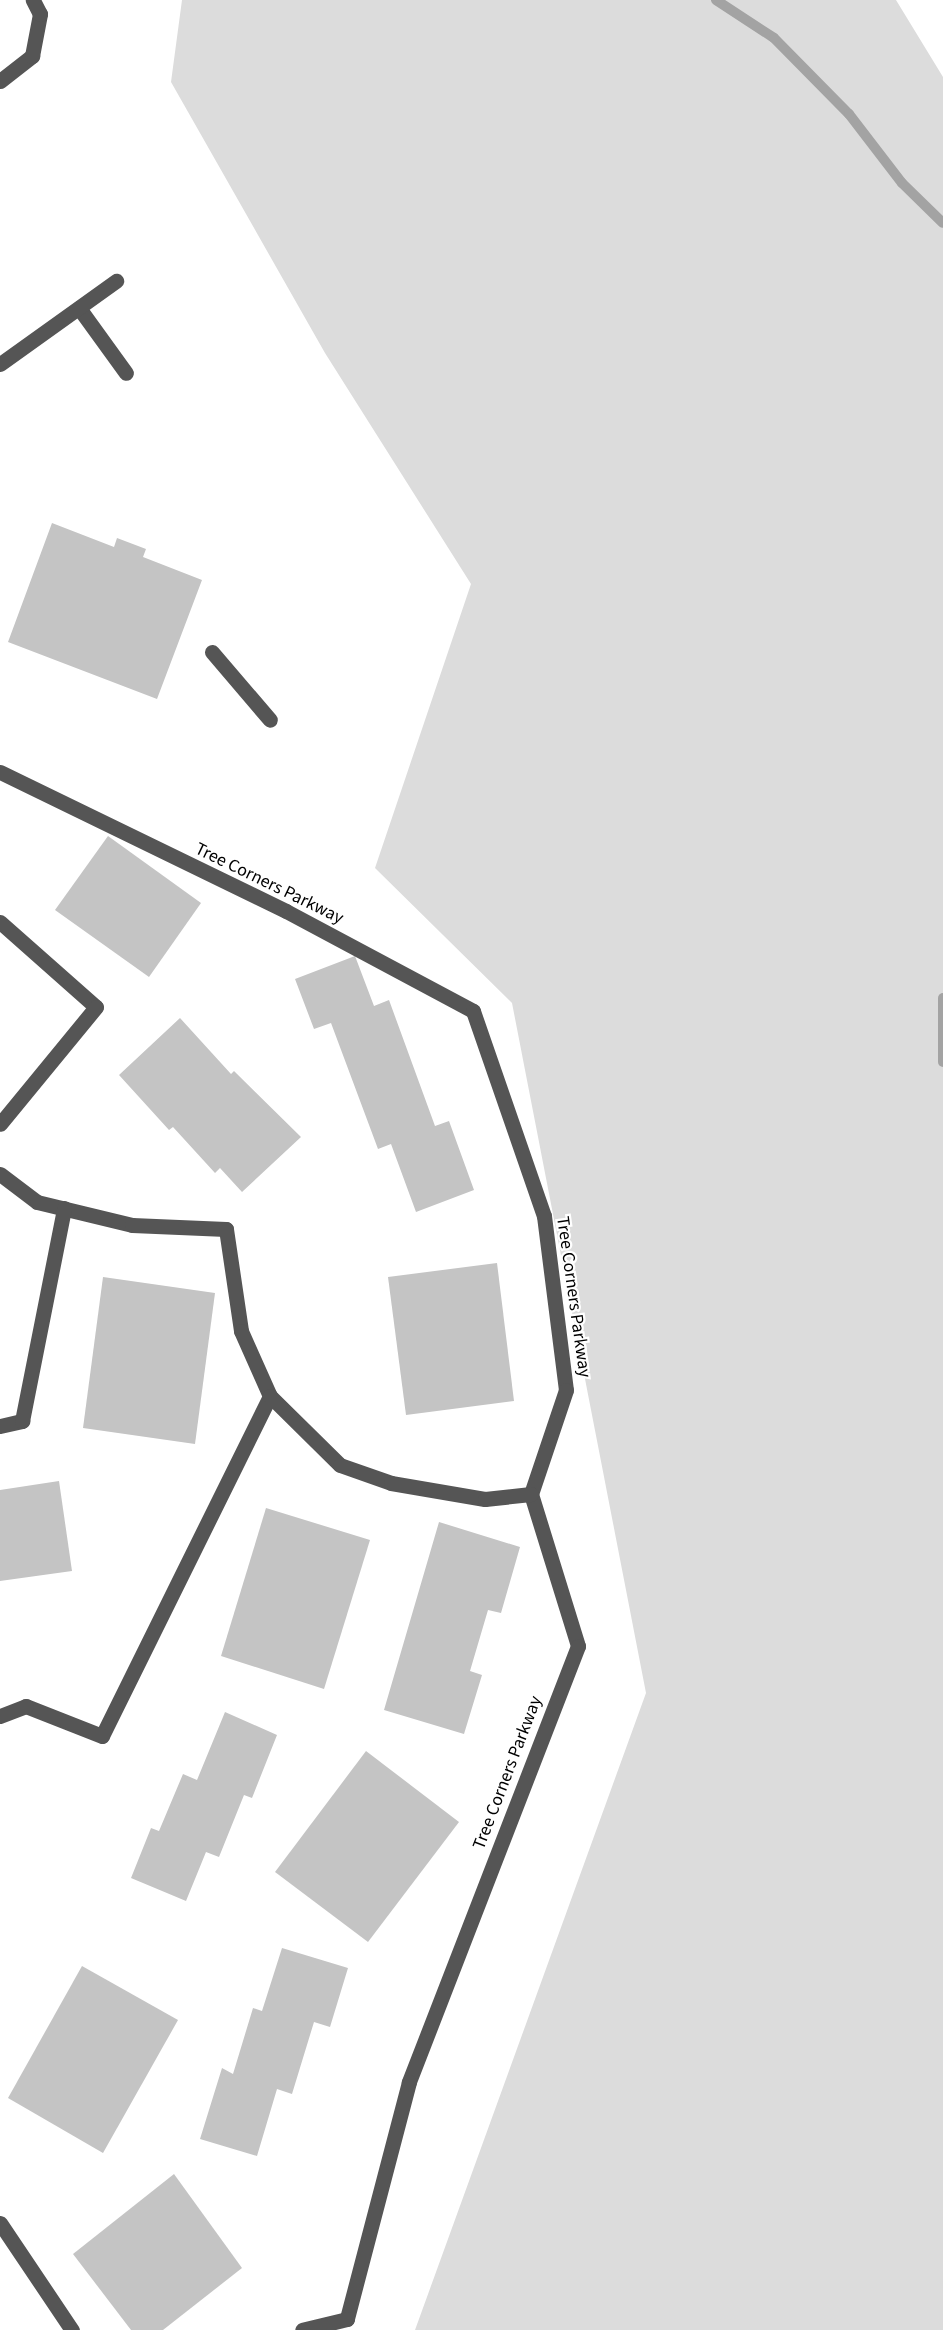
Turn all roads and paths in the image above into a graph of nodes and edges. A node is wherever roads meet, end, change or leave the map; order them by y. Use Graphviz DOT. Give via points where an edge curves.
graph roads {
  1 [pos="33,0"];
  2 [pos="0,81"];
  3 [pos="116,281"];
  4 [pos="79,308"];
  5 [pos="0,364"];
  6 [pos="126,373"];
  7 [pos="212,652"];
  8 [pos="270,720"];
  9 [pos="0,772"];
  10 [pos="0,922"];
  11 [pos="0,1124"];
  12 [pos="0,1174"];
  13 [pos="64,1208"];
  14 [pos="270,1396"];
  15 [pos="0,1426"];
  16 [pos="531,1494"];
  17 [pos="0,1716"];
  18 [pos="0,2223"];
  19 [pos="72,2330"];
  20 [pos="302,2330"];
  1 -- 2 [label="street" via="40,14 32,56"];
  3 -- 4 [label="street"];
  4 -- 5 [label="street"];
  4 -- 6 [label="street"];
  7 -- 8 [label="street"];
  9 -- 16 [label="street, Tree Corners Parkway" via="286,911 473,1011 544,1216 566,1390"];
  10 -- 11 [label="street" via="96,1007"];
  12 -- 13 [label="street" via="38,1202"];
  13 -- 14 [label="street" via="132,1225 226,1229 241,1331"];
  13 -- 15 [label="street" via="22,1421"];
  14 -- 16 [label="street" via="340,1465 391,1484 485,1498"];
  14 -- 17 [label="street" via="102,1736 26,1706"];
  16 -- 20 [label="street, Tree Corners Parkway" via="578,1646 409,2082 347,2319"];
  18 -- 19 [label="street"];
}
